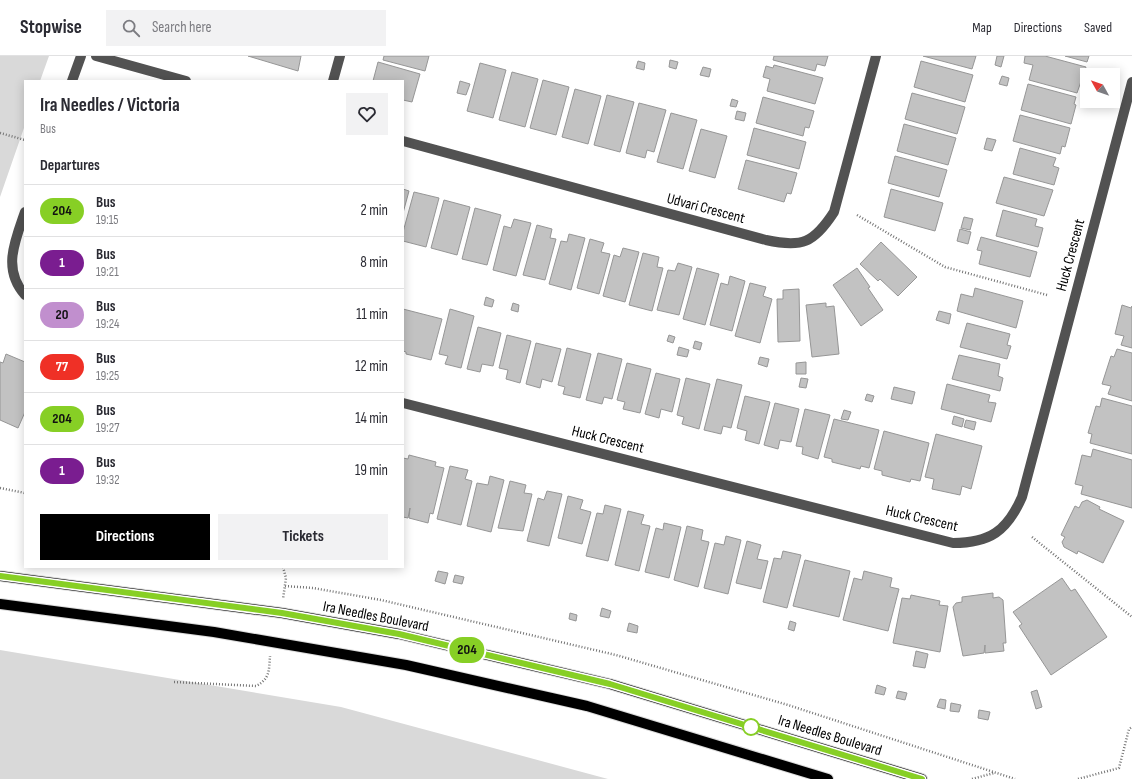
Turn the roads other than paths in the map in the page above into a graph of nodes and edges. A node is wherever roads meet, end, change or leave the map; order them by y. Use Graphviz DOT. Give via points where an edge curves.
graph roads {
  1 [pos="80,56"];
  2 [pos="96,56"];
  3 [pos="340,56"];
  4 [pos="876,56"];
  5 [pos="72,80"];
  6 [pos="182,80"];
  7 [pos="333,80"];
  8 [pos="1132,82"];
  9 [pos="404,141"];
  10 [pos="24,215"];
  11 [pos="24,293"];
  12 [pos="404,402"];
  13 [pos="0,576"];
  14 [pos="0,604"];
  15 [pos="828,779"];
  16 [pos="922,779"];
  1 -- 5 [label="street"];
  2 -- 6 [label="street"];
  3 -- 7 [label="street"];
  4 -- 9 [label="street, Udvari Crescent" via="834,212 826,226 815,236 801,243 786,245 766,240"];
  8 -- 12 [label="street, Huck Crescent" via="1022,497 1007,524 983,540 953,543"];
  10 -- 11 [label="street" via="12,255 14,278"];
  13 -- 16 [label="main road, Ira Needles Boulevard" via="282,613 399,634 610,684"];
  14 -- 15 [label="main road" via="214,632 406,665 587,706"];
}
